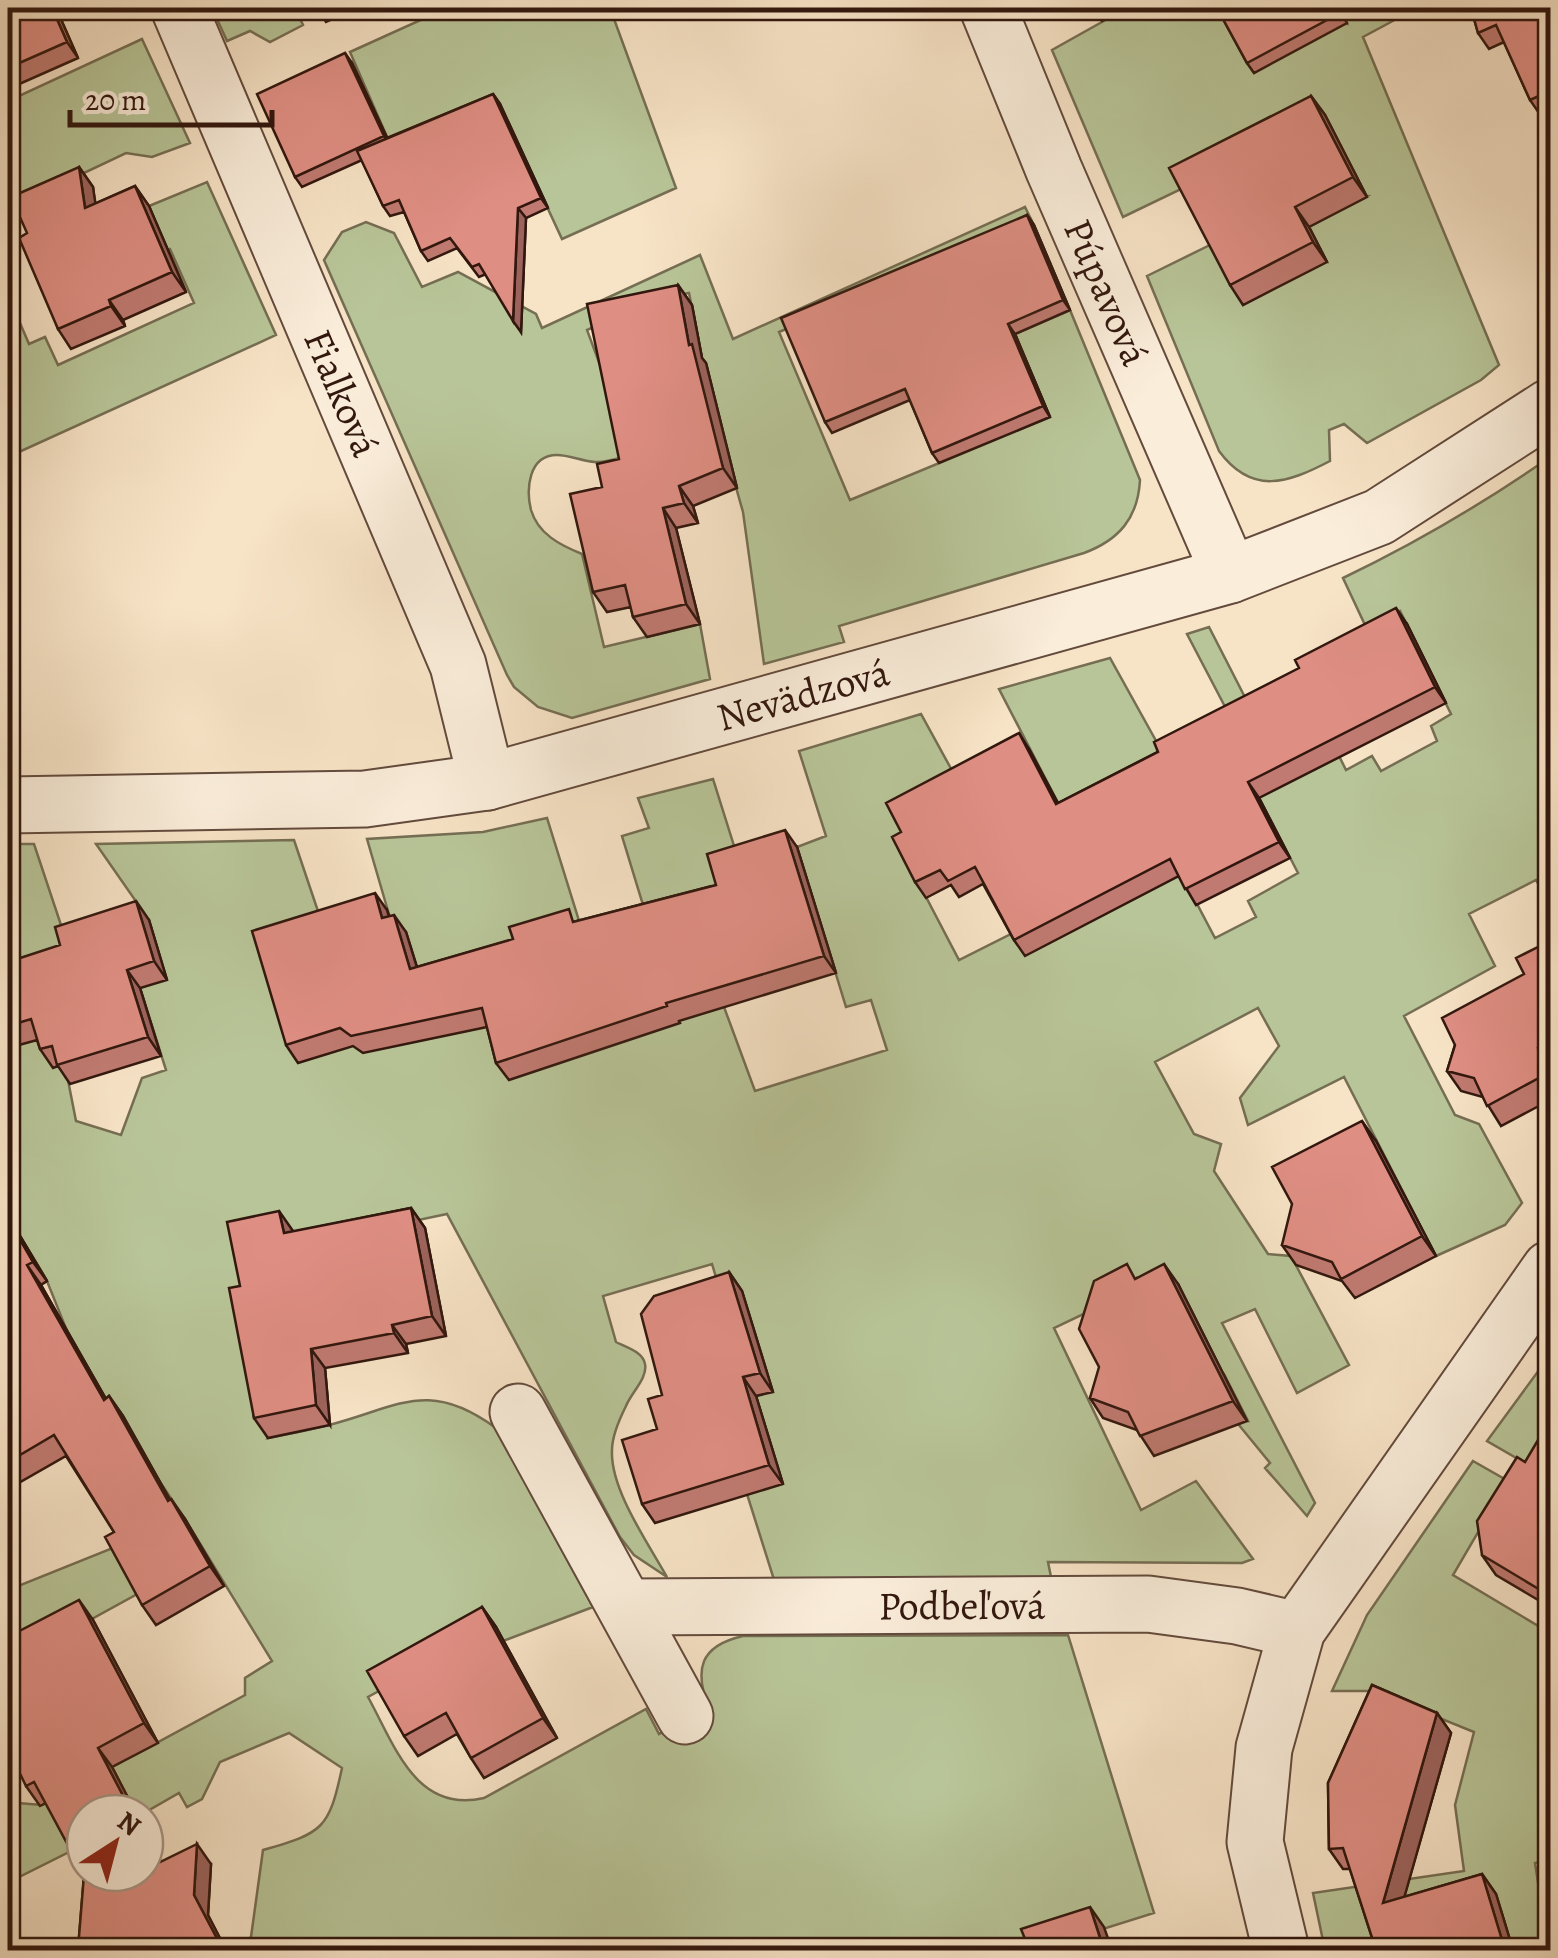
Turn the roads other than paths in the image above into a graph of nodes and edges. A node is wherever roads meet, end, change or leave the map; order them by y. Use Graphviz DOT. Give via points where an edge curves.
graph roads {
  1 [pos="179,8"];
  2 [pos="988,8"];
  3 [pos="1550,407"];
  4 [pos="1230,575"];
  5 [pos="487,782"];
  6 [pos="8,804"];
  7 [pos="1550,1269"];
  8 [pos="518,1412"];
  9 [pos="627,1608"];
  10 [pos="1297,1630"];
  11 [pos="685,1716"];
  12 [pos="1282,1950"];
  1 -- 5 [label="street, Fialková" via="458,665"];
  2 -- 4 [label="street, Púpavová"];
  3 -- 4 [label="street, Nevädzová" via="1379,517"];
  4 -- 5 [label="street, Nevädzová"];
  5 -- 6 [label="street, Nevädzová" via="365,799"];
  7 -- 10 [label="street"];
  8 -- 9 [label="street"];
  9 -- 10 [label="street, Podbeľová" via="1148,1604"];
  9 -- 11 [label="street"];
  10 -- 12 [label="street" via="1264,1748 1255,1842"];
}
